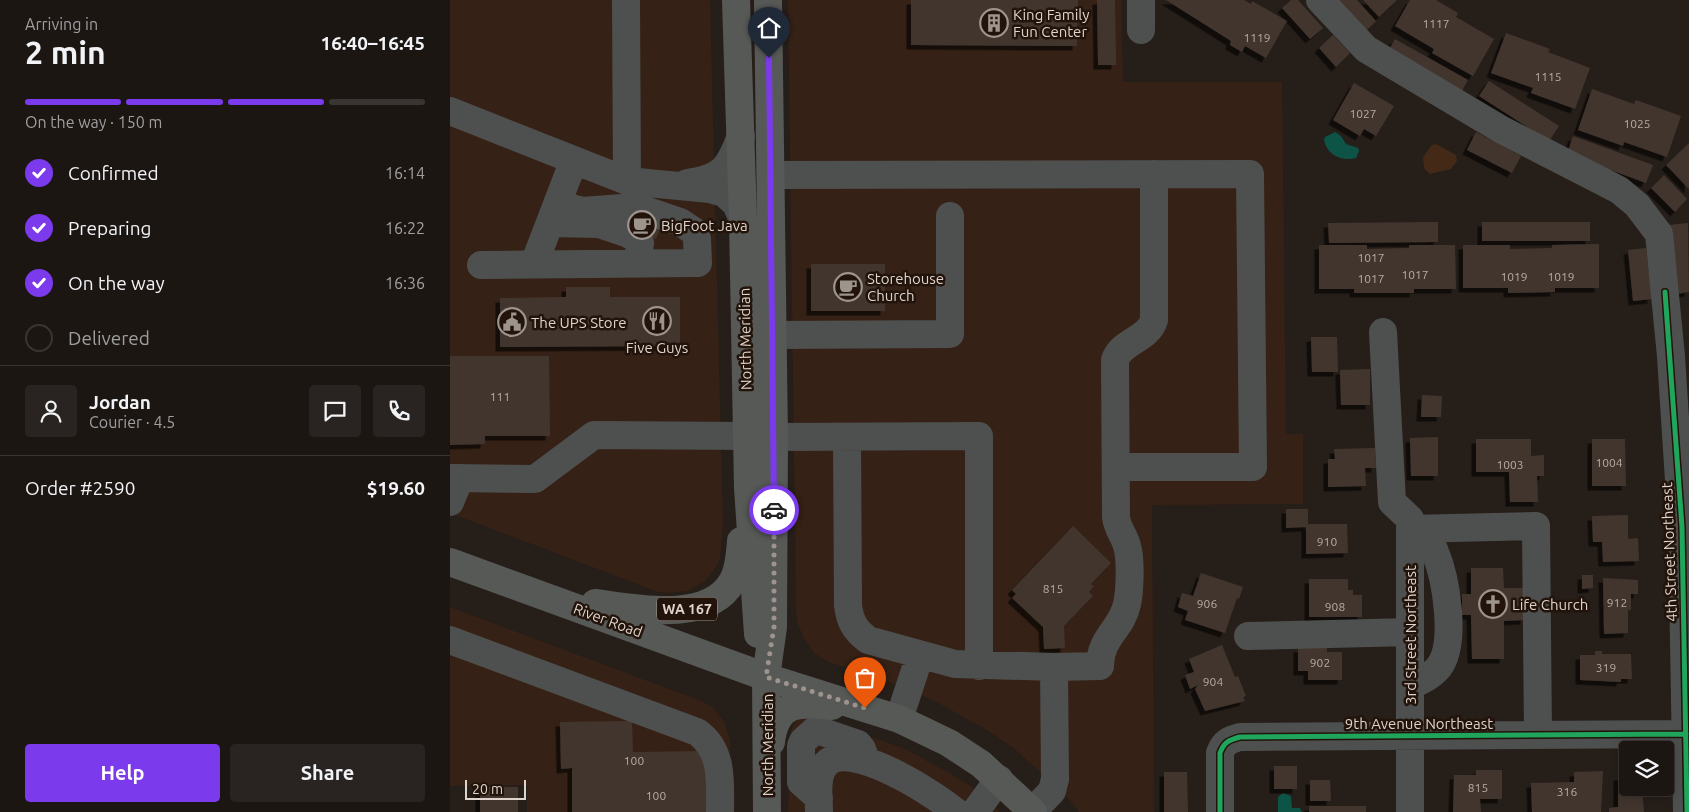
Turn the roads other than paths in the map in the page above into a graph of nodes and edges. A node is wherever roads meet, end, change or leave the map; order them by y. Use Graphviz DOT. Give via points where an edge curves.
graph roads {
  1 [pos="626,0"];
  2 [pos="736,0"];
  3 [pos="768,0"];
  4 [pos="1141,0"];
  5 [pos="1320,0"];
  6 [pos="1141,30"];
  7 [pos="450,110"];
  8 [pos="741,136"];
  9 [pos="574,160"];
  10 [pos="1154,174"];
  11 [pos="771,175"];
  12 [pos="627,181"];
  13 [pos="668,185"];
  14 [pos="553,214"];
  15 [pos="950,216"];
  16 [pos="743,220"];
  17 [pos="534,264"];
  18 [pos="637,264"];
  19 [pos="481,265"];
  20 [pos="1383,332"];
  21 [pos="773,335"];
  22 [pos="747,436"];
  23 [pos="774,437"];
  24 [pos="847,437"];
  25 [pos="1116,467"];
  26 [pos="455,478"];
  27 [pos="748,488"];
  28 [pos="450,502"];
  29 [pos="1413,526"];
  30 [pos="1685,527"];
  31 [pos="450,562"];
  32 [pos="538,594"];
  33 [pos="1410,632"];
  34 [pos="1248,636"];
  35 [pos="450,640"];
  36 [pos="920,655"];
  37 [pos="979,666"];
  38 [pos="1054,667"];
  39 [pos="766,677"];
  40 [pos="1410,686"];
  41 [pos="890,716"];
  42 [pos="1686,734"];
  43 [pos="1409,735"];
  44 [pos="1538,735"];
  45 [pos="1688,766"];
  46 [pos="767,774"];
  47 [pos="999,779"];
  48 [pos="819,805"];
  49 [pos="720,812"];
  50 [pos="767,812"];
  51 [pos="956,812"];
  52 [pos="975,812"];
  53 [pos="1033,812"];
  54 [pos="1220,812"];
  55 [pos="1410,812"];
  56 [pos="1687,812"];
  1 -- 12 [label="street"];
  2 -- 8 [label="main road, North Meridian / WA 167"];
  3 -- 11 [label="main road, North Meridian"];
  4 -- 6 [label="street"];
  5 -- 30 [label="street, 4th Street Northeast" via="1366,49 1502,130 1607,182 1637,204 1659,234"];
  7 -- 9 [label="street"];
  8 -- 13 [label="street" via="729,165 722,172 706,180"];
  8 -- 16 [label="main road, North Meridian / WA 167"];
  9 -- 12 [label="street"];
  9 -- 14 [label="street"];
  10 -- 11 [label="street"];
  10 -- 25 [label="street" via="1155,315 1149,330 1121,349 1115,360"];
  10 -- 25 [label="street" via="1250,174 1252,467"];
  11 -- 21 [label="main road, North Meridian"];
  12 -- 13 [label="street"];
  13 -- 16 [label="street" via="724,193 736,204"];
  14 -- 17 [label="street"];
  14 -- 18 [label="street" via="599,224 638,239"];
  14 -- 18 [label="street" via="636,207 680,222 698,238 698,263"];
  15 -- 21 [label="street" via="950,334"];
  16 -- 22 [label="main road, North Meridian / WA 167"];
  17 -- 18 [label="street"];
  17 -- 19 [label="street"];
  20 -- 29 [label="street" via="1392,502"];
  21 -- 23 [label="main road, North Meridian"];
  22 -- 26 [label="street" via="594,435 535,479"];
  22 -- 27 [label="main road, North Meridian / WA 167"];
  23 -- 24 [label="street"];
  23 -- 39 [label="main road, North Meridian" via="774,627"];
  24 -- 36 [label="street" via="850,619 857,632 868,640"];
  24 -- 37 [label="street" via="979,436"];
  25 -- 38 [label="street" via="1117,524 1128,552 1124,614 1104,643 1100,666"];
  26 -- 28 [label="street"];
  27 -- 32 [label="main road, WA 167" via="733,581 716,600 703,606 668,610"];
  27 -- 39 [label="main road, North Meridian" via="757,621"];
  29 -- 33 [label="street, 3rd Street Northeast"];
  29 -- 40 [label="street" via="1432,543 1441,569 1447,600 1448,644 1438,668"];
  29 -- 44 [label="street" via="1536,526"];
  30 -- 42 [label="street, 4th Street Northeast"];
  31 -- 32 [label="main road, River Road / WA 167"];
  32 -- 39 [label="main road, River Road / WA 167"];
  33 -- 34 [label="street"];
  33 -- 40 [label="street, 3rd Street Northeast"];
  35 -- 49 [label="street" via="698,732 708,741 717,759"];
  36 -- 37 [label="street" via="954,664"];
  36 -- 41 [label="street"];
  37 -- 38 [label="street"];
  38 -- 53 [label="street" via="1056,779 1052,791"];
  39 -- 41 [label="main road, River Road"];
  39 -- 46 [label="main road, North Meridian"];
  40 -- 43 [label="street, 3rd Street Northeast"];
  41 -- 46 [label="main road" via="808,705 786,710 778,715 772,729"];
  41 -- 47 [label="main road" via="949,743"];
  42 -- 44 [label="street, 9th Avenue Northeast"];
  42 -- 45 [label="street, 4th Street Northeast"];
  43 -- 44 [label="street, 9th Avenue Northeast"];
  43 -- 54 [label="street, 9th Avenue Northeast" via="1240,737 1229,740 1220,753"];
  43 -- 55 [label="street, 3rd Street Northeast"];
  45 -- 56 [label="street, 4th Street Northeast"];
  46 -- 50 [label="main road, North Meridian"];
  47 -- 52 [label="street"];
  47 -- 53 [label="main road"];
  48 -- 51 [label="street" via="819,778 827,762 844,757 866,761 906,779"];
}
